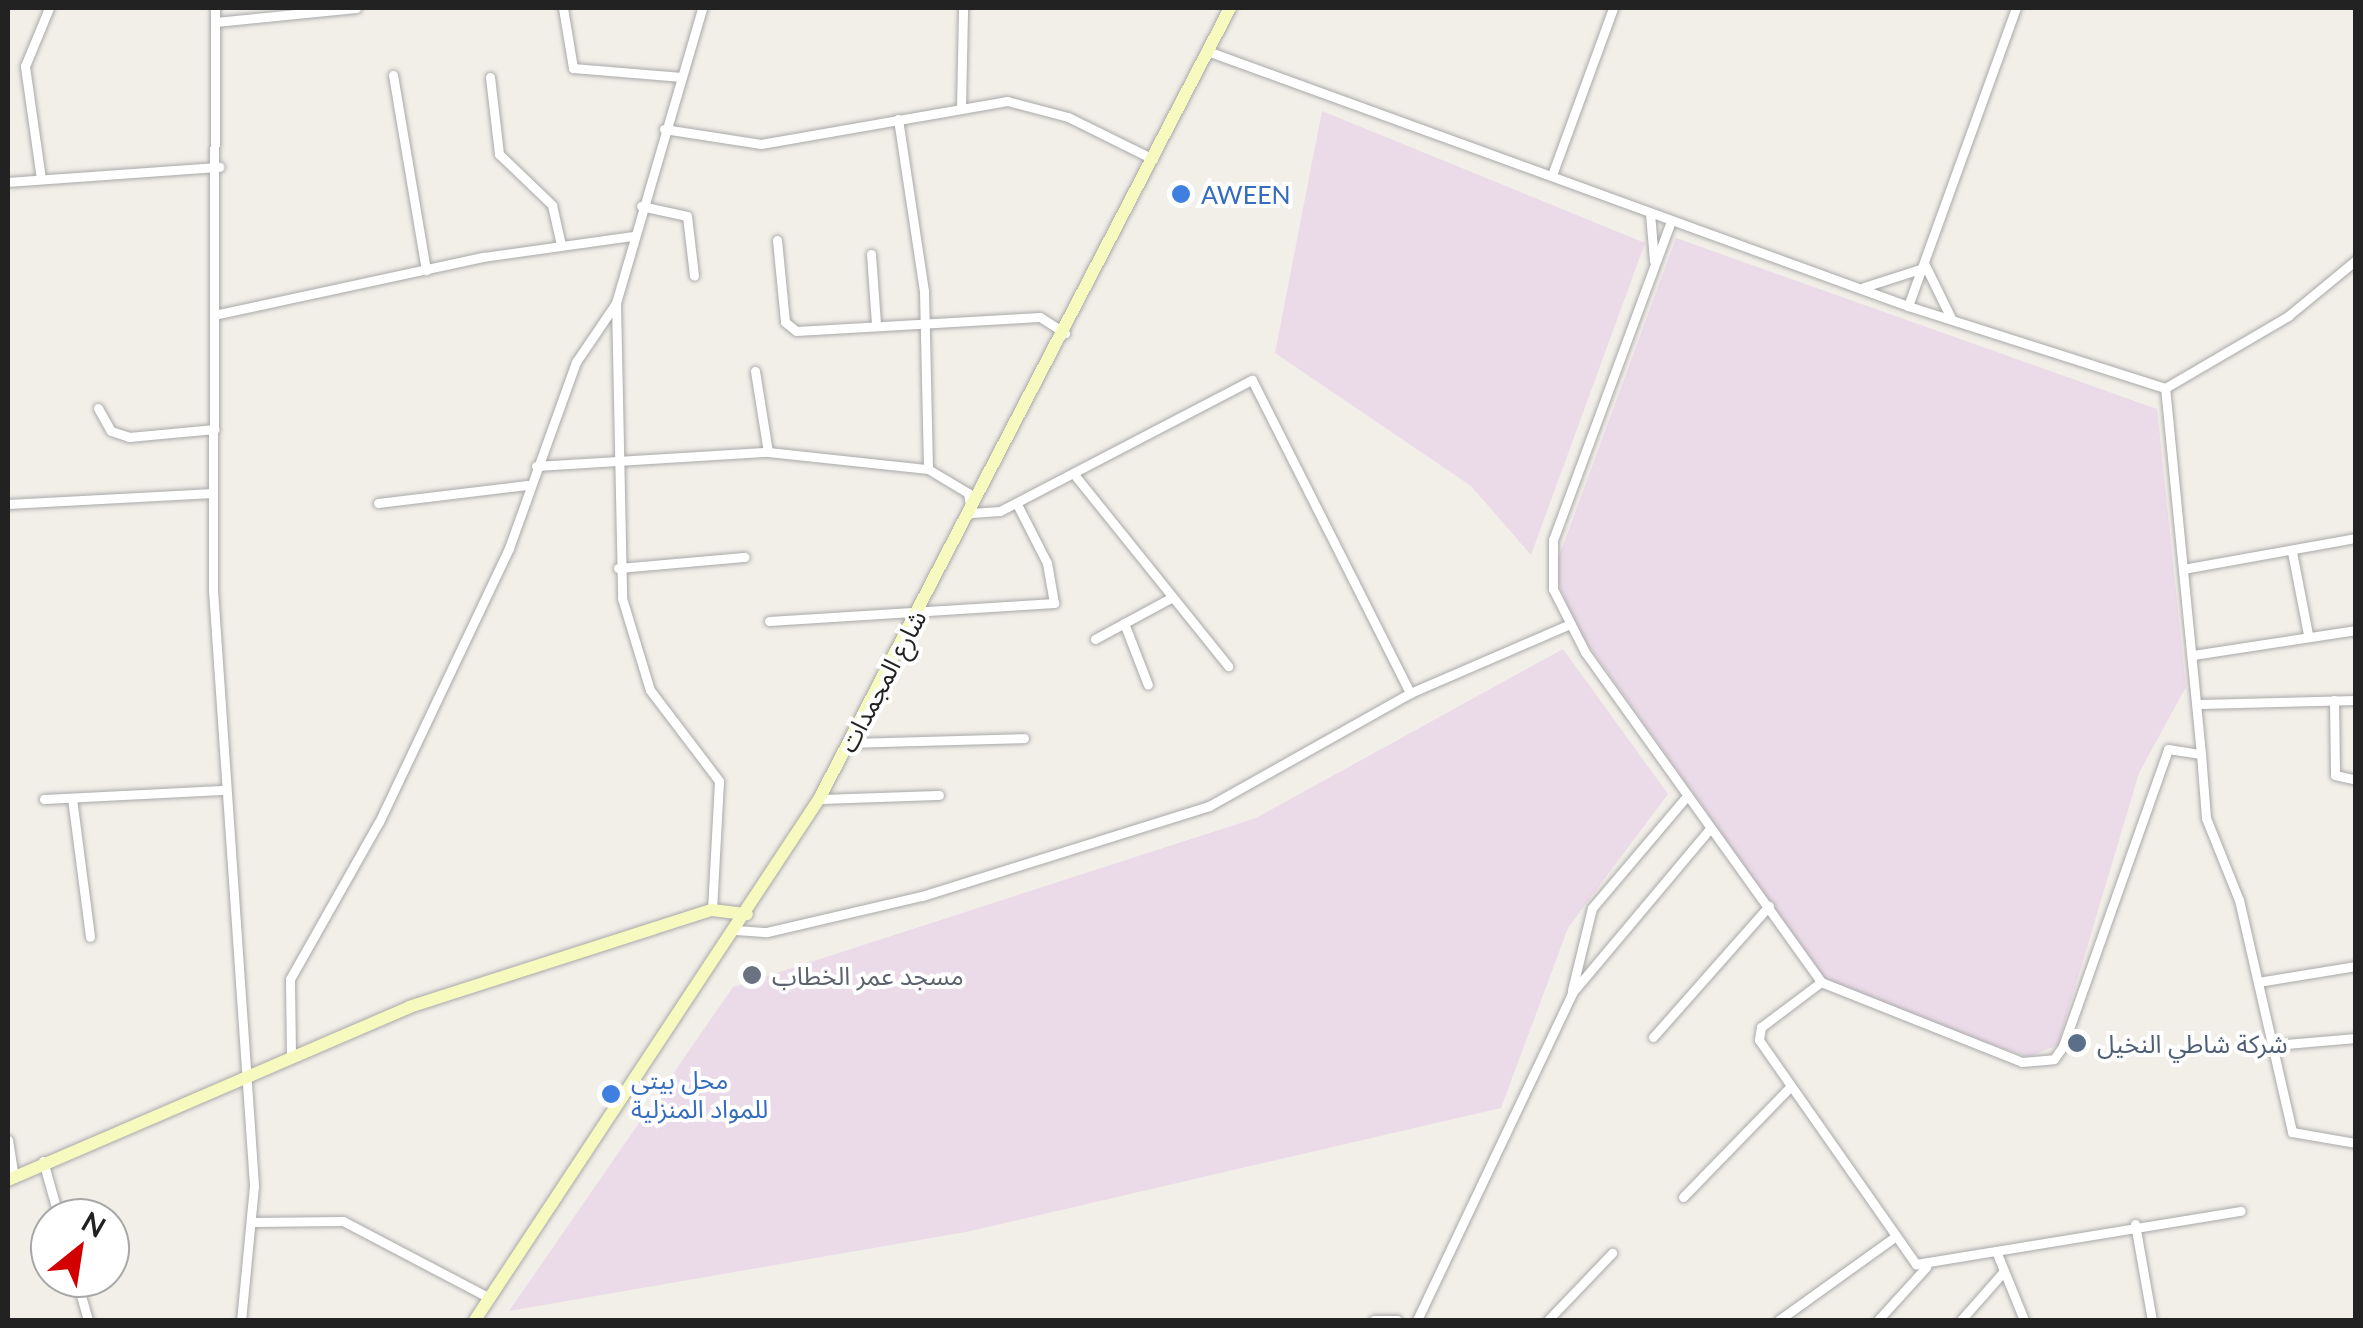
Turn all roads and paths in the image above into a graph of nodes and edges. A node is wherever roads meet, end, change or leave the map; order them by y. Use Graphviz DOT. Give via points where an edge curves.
graph roads {
  1 [pos="49,8"];
  2 [pos="215,8"];
  3 [pos="356,8"];
  4 [pos="563,8"];
  5 [pos="702,8"];
  6 [pos="963,8"];
  7 [pos="1230,8"];
  8 [pos="1613,8"];
  9 [pos="2016,8"];
  10 [pos="216,22"];
  11 [pos="1210,52"];
  12 [pos="393,75"];
  13 [pos="490,77"];
  14 [pos="682,77"];
  15 [pos="961,107"];
  16 [pos="898,119"];
  17 [pos="664,129"];
  18 [pos="1156,161"];
  19 [pos="219,167"];
  20 [pos="1552,175"];
  21 [pos="41,178"];
  22 [pos="8,182"];
  23 [pos="642,206"];
  24 [pos="1649,212"];
  25 [pos="1671,221"];
  26 [pos="633,236"];
  27 [pos="777,240"];
  28 [pos="562,245"];
  29 [pos="871,254"];
  30 [pos="2356,260"];
  31 [pos="1654,264"];
  32 [pos="1924,264"];
  33 [pos="426,270"];
  34 [pos="694,276"];
  35 [pos="1860,288"];
  36 [pos="616,303"];
  37 [pos="1908,306"];
  38 [pos="219,314"];
  39 [pos="924,318"];
  40 [pos="1952,320"];
  41 [pos="876,324"];
  42 [pos="1066,335"];
  43 [pos="755,371"];
  44 [pos="2165,388"];
  45 [pos="98,408"];
  46 [pos="215,429"];
  47 [pos="768,452"];
  48 [pos="620,456"];
  49 [pos="536,466"];
  50 [pos="928,468"];
  51 [pos="1073,472"];
  52 [pos="528,485"];
  53 [pos="214,493"];
  54 [pos="378,502"];
  55 [pos="8,504"];
  56 [pos="1017,504"];
  57 [pos="971,514"];
  58 [pos="2356,538"];
  59 [pos="2292,552"];
  60 [pos="746,557"];
  61 [pos="618,568"];
  62 [pos="2184,569"];
  63 [pos="1169,600"];
  64 [pos="917,616"];
  65 [pos="769,620"];
  66 [pos="1124,623"];
  67 [pos="1568,626"];
  68 [pos="2356,630"];
  69 [pos="2308,634"];
  70 [pos="1095,639"];
  71 [pos="2193,655"];
  72 [pos="1228,666"];
  73 [pos="1148,685"];
  74 [pos="1410,693"];
  75 [pos="2334,700"];
  76 [pos="2356,700"];
  77 [pos="2200,704"];
  78 [pos="1024,738"];
  79 [pos="849,743"];
  80 [pos="2201,754"];
  81 [pos="2356,780"];
  82 [pos="222,790"];
  83 [pos="939,796"];
  84 [pos="1686,797"];
  85 [pos="72,798"];
  86 [pos="819,799"];
  87 [pos="44,800"];
  88 [pos="1709,830"];
  89 [pos="1768,906"];
  90 [pos="712,910"];
  91 [pos="747,914"];
  92 [pos="736,930"];
  93 [pos="90,937"];
  94 [pos="2356,966"];
  95 [pos="1821,982"];
  96 [pos="2258,982"];
  97 [pos="1572,993"];
  98 [pos="1654,1037"];
  99 [pos="2356,1038"];
  100 [pos="2274,1045"];
  101 [pos="291,1054"];
  102 [pos="243,1074"];
  103 [pos="1790,1087"];
  104 [pos="8,1140"];
  105 [pos="2356,1144"];
  106 [pos="43,1162"];
  107 [pos="11,1178"];
  108 [pos="1684,1197"];
  109 [pos="53,1198"];
  110 [pos="2242,1210"];
  111 [pos="252,1222"];
  112 [pos="2134,1224"];
  113 [pos="1893,1238"];
  114 [pos="1996,1251"];
  115 [pos="1612,1253"];
  116 [pos="1926,1267"];
  117 [pos="2004,1272"];
  118 [pos="488,1297"];
  119 [pos="241,1320"];
  120 [pos="475,1320"];
  121 [pos="1374,1320"];
  122 [pos="1397,1320"];
  123 [pos="1416,1320"];
  124 [pos="1548,1320"];
  125 [pos="1779,1320"];
  126 [pos="1878,1320"];
  127 [pos="1962,1320"];
  128 [pos="2024,1320"];
  129 [pos="2152,1320"];
  1 -- 21 [label="street" via="25,66"];
  2 -- 10 [label="street"];
  3 -- 10 [label="street"];
  4 -- 14 [label="street" via="574,68"];
  5 -- 14 [label="street"];
  6 -- 15 [label="street"];
  7 -- 11 [label="main road, شارع المجمدات"];
  8 -- 20 [label="street"];
  9 -- 32 [label="street"];
  10 -- 19 [label="street"];
  11 -- 18 [label="main road, شارع المجمدات"];
  11 -- 20 [label="street"];
  12 -- 33 [label="street"];
  13 -- 28 [label="street" via="498,154 552,204"];
  14 -- 17 [label="street"];
  15 -- 16 [label="street"];
  15 -- 18 [label="street" via="1037,105"];
  16 -- 17 [label="street" via="760,144"];
  16 -- 39 [label="street"];
  17 -- 23 [label="street"];
  18 -- 42 [label="main road, شارع المجمدات"];
  19 -- 21 [label="street"];
  19 -- 38 [label="street"];
  20 -- 24 [label="street"];
  21 -- 22 [label="street"];
  23 -- 26 [label="street"];
  23 -- 34 [label="street" via="687,216"];
  24 -- 25 [label="street"];
  24 -- 31 [label="street"];
  25 -- 31 [label="street"];
  25 -- 35 [label="street"];
  26 -- 28 [label="street"];
  26 -- 36 [label="street"];
  27 -- 41 [label="street" via="789,328"];
  28 -- 33 [label="street"];
  29 -- 41 [label="street"];
  30 -- 44 [label="street" via="2288,316"];
  31 -- 67 [label="street" via="1553,540 1553,589"];
  32 -- 35 [label="street"];
  32 -- 37 [label="street"];
  32 -- 40 [label="street"];
  33 -- 38 [label="street"];
  35 -- 37 [label="street"];
  36 -- 48 [label="street"];
  36 -- 49 [label="street" via="576,362"];
  37 -- 40 [label="street"];
  38 -- 46 [label="street"];
  39 -- 41 [label="street"];
  39 -- 42 [label="street" via="1040,316"];
  39 -- 50 [label="street"];
  40 -- 44 [label="street"];
  42 -- 57 [label="main road, شارع المجمدات"];
  43 -- 47 [label="street"];
  44 -- 62 [label="street"];
  45 -- 46 [label="street" via="110,431 130,437"];
  46 -- 53 [label="street"];
  47 -- 48 [label="street"];
  47 -- 50 [label="street"];
  48 -- 49 [label="street"];
  48 -- 61 [label="street"];
  49 -- 52 [label="street"];
  50 -- 57 [label="street" via="968,493"];
  51 -- 56 [label="street"];
  51 -- 63 [label="street"];
  51 -- 74 [label="street" via="1252,380"];
  52 -- 54 [label="street"];
  52 -- 101 [label="street" via="509,548 379,822 290,979"];
  53 -- 55 [label="street"];
  53 -- 82 [label="street"];
  56 -- 57 [label="street"];
  56 -- 64 [label="street" via="1047,562 1054,604"];
  57 -- 64 [label="main road, شارع المجمدات"];
  58 -- 59 [label="street"];
  59 -- 62 [label="street"];
  59 -- 69 [label="street"];
  60 -- 61 [label="street"];
  61 -- 90 [label="street" via="639,667 719,781"];
  62 -- 71 [label="street"];
  63 -- 66 [label="street"];
  63 -- 72 [label="street"];
  64 -- 65 [label="street"];
  64 -- 79 [label="main road, شارع المجمدات"];
  66 -- 70 [label="street"];
  66 -- 73 [label="street"];
  67 -- 74 [label="street"];
  67 -- 84 [label="street"];
  68 -- 69 [label="street"];
  69 -- 71 [label="street"];
  71 -- 77 [label="street"];
  74 -- 92 [label="street" via="1209,806 922,896 767,932"];
  75 -- 76 [label="street"];
  75 -- 77 [label="street"];
  75 -- 81 [label="street" via="2335,775"];
  77 -- 80 [label="street"];
  78 -- 79 [label="street"];
  79 -- 86 [label="main road, شارع المجمدات"];
  80 -- 95 [label="street" via="2168,748 2054,1060 2022,1062"];
  80 -- 96 [label="street" via="2206,818"];
  82 -- 85 [label="street"];
  82 -- 102 [label="street"];
  83 -- 86 [label="street"];
  84 -- 88 [label="street"];
  84 -- 97 [label="street" via="1592,908 1574,952"];
  85 -- 87 [label="street"];
  85 -- 93 [label="street"];
  86 -- 91 [label="main road, شارع المجمدات"];
  88 -- 89 [label="street"];
  88 -- 97 [label="street"];
  89 -- 95 [label="street"];
  89 -- 98 [label="street"];
  90 -- 91 [label="main road"];
  90 -- 101 [label="main road"];
  91 -- 92 [label="main road, شارع المجمدات"];
  92 -- 118 [label="main road, شارع المجمدات"];
  94 -- 96 [label="street"];
  95 -- 103 [label="street" via="1759,1033"];
  96 -- 100 [label="street"];
  97 -- 123 [label="street"];
  99 -- 100 [label="street"];
  100 -- 105 [label="street" via="2296,1138"];
  101 -- 102 [label="main road"];
  102 -- 106 [label="main road"];
  102 -- 111 [label="street"];
  103 -- 108 [label="street"];
  103 -- 113 [label="street"];
  104 -- 107 [label="street"];
  106 -- 107 [label="main road"];
  106 -- 109 [label="street"];
  110 -- 112 [label="street"];
  111 -- 118 [label="street" via="343,1221"];
  111 -- 119 [label="street"];
  112 -- 114 [label="street"];
  112 -- 129 [label="street"];
  113 -- 116 [label="street"];
  113 -- 125 [label="street"];
  114 -- 116 [label="street"];
  114 -- 117 [label="street"];
  115 -- 124 [label="street"];
  116 -- 126 [label="street"];
  117 -- 127 [label="street"];
  117 -- 128 [label="street"];
  118 -- 120 [label="main road, شارع المجمدات"];
  121 -- 122 [label="street"];
}
